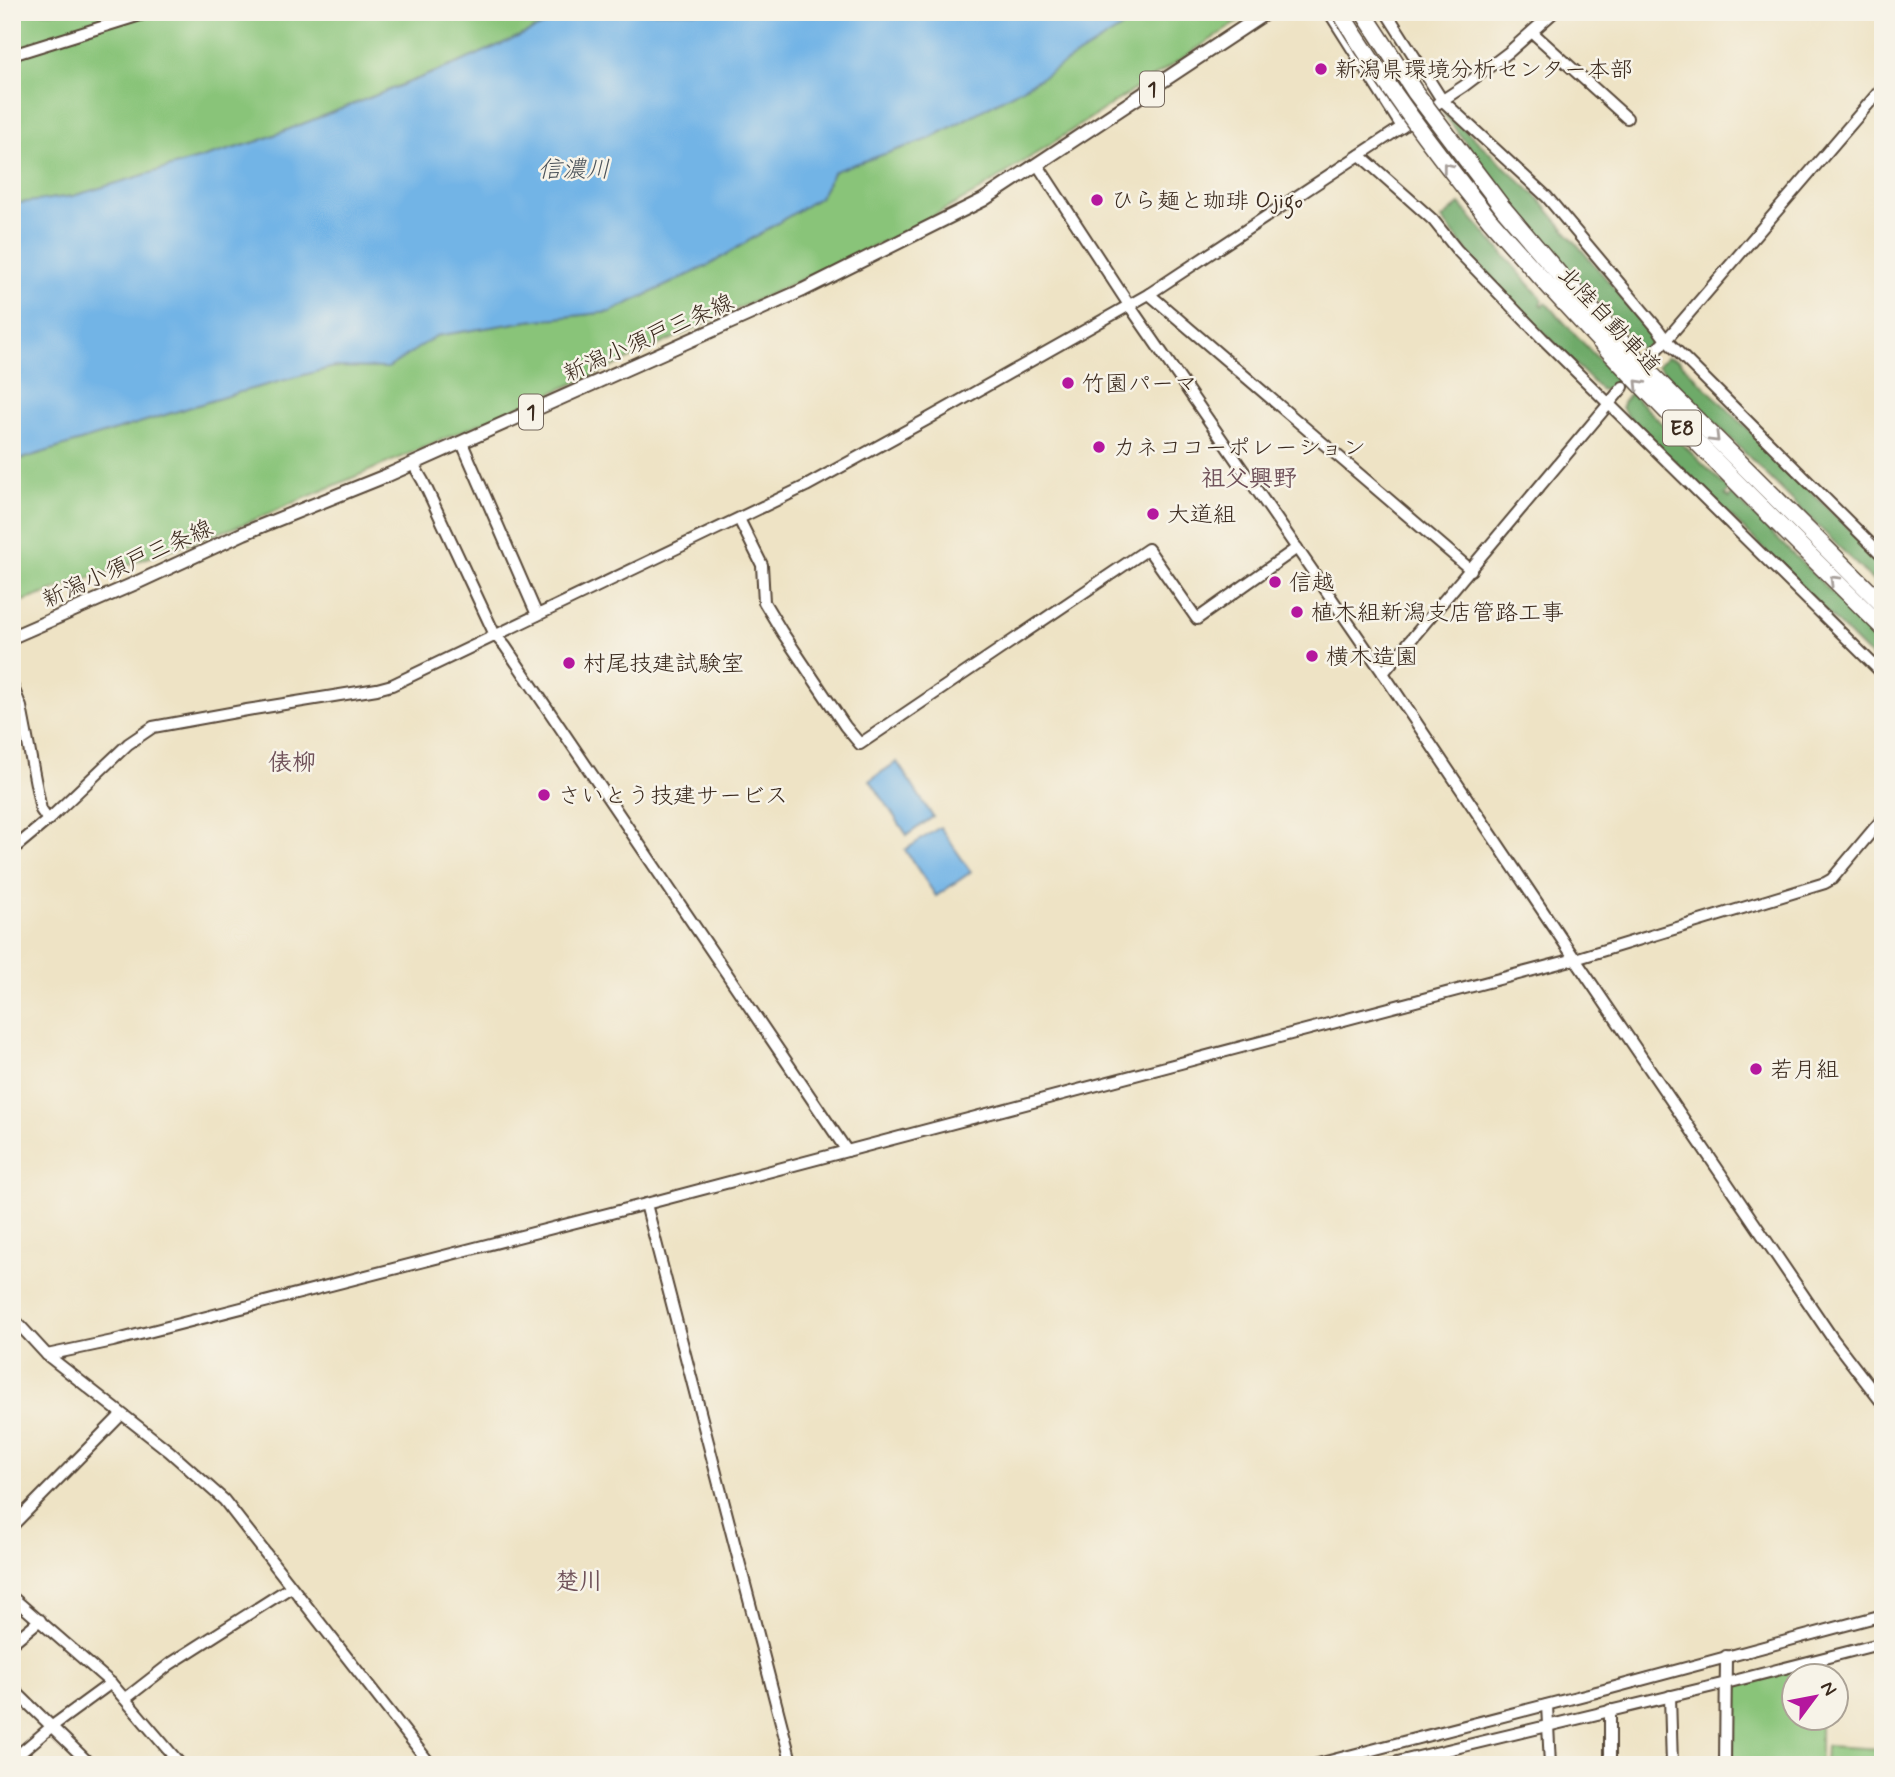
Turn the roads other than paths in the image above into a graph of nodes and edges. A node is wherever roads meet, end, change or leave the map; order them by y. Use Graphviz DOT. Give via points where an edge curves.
graph roads {
  1 [pos="150,12"];
  2 [pos="1267,12"];
  3 [pos="1329,12"];
  4 [pos="1340,12"];
  5 [pos="1363,12"];
  6 [pos="1371,12"];
  7 [pos="1386,12"];
  8 [pos="1554,12"];
  9 [pos="1340,31"];
  10 [pos="1532,32"];
  11 [pos="12,55"];
  12 [pos="1883,87"];
  13 [pos="1443,100"];
  14 [pos="1627,118"];
  15 [pos="1402,127"];
  16 [pos="1360,155"];
  17 [pos="1037,164"];
  18 [pos="1149,294"];
  19 [pos="1129,305"];
  20 [pos="1666,340"];
  21 [pos="1651,355"];
  22 [pos="1623,387"];
  23 [pos="1611,404"];
  24 [pos="461,443"];
  25 [pos="413,464"];
  26 [pos="739,519"];
  27 [pos="1297,548"];
  28 [pos="1883,556"];
  29 [pos="1471,570"];
  30 [pos="1883,605"];
  31 [pos="537,615"];
  32 [pos="1883,628"];
  33 [pos="495,635"];
  34 [pos="12,637"];
  35 [pos="1383,673"];
  36 [pos="1883,674"];
  37 [pos="12,685"];
  38 [pos="1883,818"];
  39 [pos="48,820"];
  40 [pos="12,850"];
  41 [pos="1575,959"];
  42 [pos="847,1151"];
  43 [pos="646,1204"];
  44 [pos="12,1318"];
  45 [pos="47,1355"];
  46 [pos="1883,1404"];
  47 [pos="121,1415"];
  48 [pos="12,1526"];
  49 [pos="291,1587"];
  50 [pos="12,1597"];
  51 [pos="1883,1615"];
  52 [pos="40,1620"];
  53 [pos="12,1643"];
  54 [pos="1883,1643"];
  55 [pos="1726,1656"];
  56 [pos="111,1683"];
  57 [pos="1726,1683"];
  58 [pos="12,1688"];
  59 [pos="1670,1696"];
  60 [pos="125,1699"];
  61 [pos="1547,1705"];
  62 [pos="1610,1710"];
  63 [pos="1549,1724"];
  64 [pos="51,1727"];
  65 [pos="12,1760"];
  66 [pos="91,1765"];
  67 [pos="181,1765"];
  68 [pos="431,1765"];
  69 [pos="792,1765"];
  70 [pos="1314,1765"];
  71 [pos="1385,1765"];
  72 [pos="1550,1765"];
  73 [pos="1610,1765"];
  74 [pos="1672,1765"];
  75 [pos="1725,1765"];
  1 -- 11 [label="street"];
  2 -- 17 [label="main road, 新潟小須戸三条線 / 1"];
  3 -- 9 [label="street"];
  32 -- 4 [label="highway, 北陸自動車道 / E8, one-way, bridge" via="1553,293 1443,162"];
  5 -- 30 [label="highway, 北陸自動車道 / E8, one-way, bridge" via="1415,92 1565,281 1653,376"];
  6 -- 9 [label="street"];
  7 -- 13 [label="street"];
  8 -- 10 [label="street"];
  9 -- 15 [label="street"];
  10 -- 13 [label="street"];
  10 -- 14 [label="street"];
  12 -- 20 [label="street"];
  13 -- 15 [label="street"];
  13 -- 20 [label="street" via="1546,197"];
  15 -- 16 [label="street"];
  16 -- 18 [label="street"];
  16 -- 23 [label="street" via="1433,220 1485,280"];
  17 -- 19 [label="street"];
  17 -- 24 [label="main road, 新潟小須戸三条線 / 1" via="983,200 803,290"];
  18 -- 19 [label="street"];
  18 -- 29 [label="street"];
  19 -- 26 [label="street" via="926,421"];
  19 -- 27 [label="street"];
  20 -- 21 [label="street"];
  20 -- 28 [label="street"];
  22 -- 23 [label="street"];
  23 -- 29 [label="street"];
  23 -- 36 [label="street"];
  24 -- 25 [label="main road, 新潟小須戸三条線 / 1"];
  24 -- 31 [label="street"];
  25 -- 33 [label="street"];
  25 -- 34 [label="main road, 新潟小須戸三条線 / 1" via="244,533"];
  26 -- 27 [label="street" via="762,565 764,602 860,744 1148,550 1197,619"];
  26 -- 31 [label="street"];
  27 -- 35 [label="street"];
  29 -- 35 [label="street"];
  31 -- 33 [label="street"];
  33 -- 39 [label="street" via="377,690 153,727 128,744"];
  33 -- 42 [label="street"];
  35 -- 41 [label="street"];
  37 -- 39 [label="street" via="22,707 41,810"];
  38 -- 41 [label="street" via="1825,883"];
  39 -- 40 [label="street"];
  41 -- 42 [label="street"];
  41 -- 46 [label="street" via="1833,1339"];
  42 -- 43 [label="street"];
  43 -- 45 [label="street"];
  43 -- 69 [label="street"];
  44 -- 45 [label="street"];
  45 -- 47 [label="street"];
  47 -- 48 [label="street"];
  47 -- 49 [label="street" via="224,1500"];
  49 -- 60 [label="street" via="170,1664"];
  49 -- 68 [label="street"];
  50 -- 52 [label="street"];
  51 -- 55 [label="street"];
  52 -- 53 [label="street"];
  52 -- 56 [label="street"];
  54 -- 57 [label="street"];
  55 -- 57 [label="street"];
  55 -- 61 [label="street"];
  56 -- 60 [label="street"];
  56 -- 64 [label="street"];
  57 -- 59 [label="street"];
  57 -- 75 [label="street"];
  58 -- 64 [label="street"];
  59 -- 62 [label="street"];
  59 -- 74 [label="street"];
  60 -- 67 [label="street"];
  61 -- 63 [label="street"];
  61 -- 70 [label="street"];
  62 -- 63 [label="street"];
  62 -- 73 [label="street"];
  63 -- 71 [label="street"];
  63 -- 72 [label="street"];
  64 -- 65 [label="street"];
  64 -- 66 [label="street"];
}
